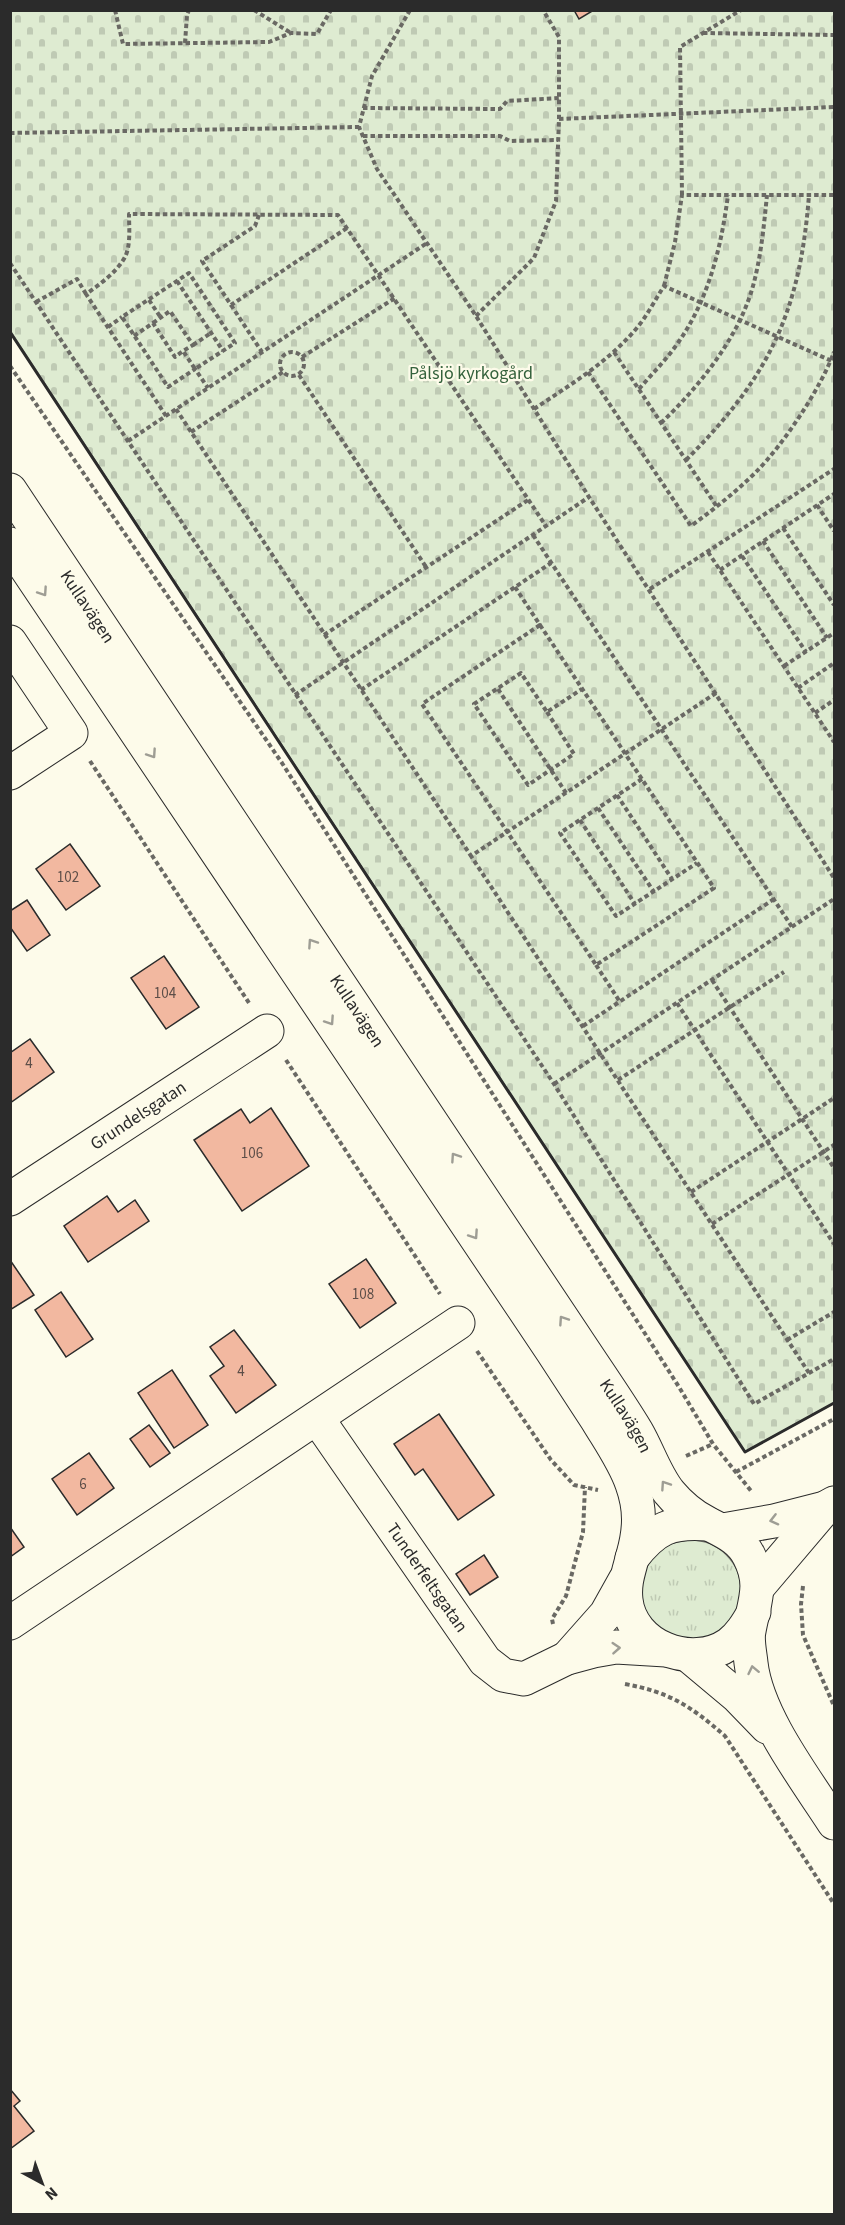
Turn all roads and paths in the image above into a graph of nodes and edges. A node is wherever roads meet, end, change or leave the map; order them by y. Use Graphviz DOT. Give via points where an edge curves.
graph roads {
  1 [pos="115,10"];
  2 [pos="189,10"];
  3 [pos="254,10"];
  4 [pos="332,10"];
  5 [pos="411,10"];
  6 [pos="543,10"];
  7 [pos="741,10"];
  8 [pos="291,33"];
  9 [pos="703,33"];
  10 [pos="834,35"];
  11 [pos="185,43"];
  12 [pos="559,98"];
  13 [pos="834,107"];
  14 [pos="363,108"];
  15 [pos="682,114"];
  16 [pos="559,119"];
  17 [pos="359,127"];
  18 [pos="10,133"];
  19 [pos="363,136"];
  20 [pos="558,140"];
  21 [pos="682,195"];
  22 [pos="728,195"];
  23 [pos="767,195"];
  24 [pos="808,195"];
  25 [pos="834,195"];
  26 [pos="259,215"];
  27 [pos="347,228"];
  28 [pos="427,243"];
  29 [pos="10,262"];
  30 [pos="379,274"];
  31 [pos="177,281"];
  32 [pos="664,286"];
  33 [pos="86,294"];
  34 [pos="395,298"];
  35 [pos="149,300"];
  36 [pos="36,302"];
  37 [pos="700,302"];
  38 [pos="231,305"];
  39 [pos="476,316"];
  40 [pos="122,317"];
  41 [pos="161,318"];
  42 [pos="739,319"];
  43 [pos="153,323"];
  44 [pos="108,327"];
  45 [pos="211,333"];
  46 [pos="134,336"];
  47 [pos="779,337"];
  48 [pos="193,345"];
  49 [pos="183,351"];
  50 [pos="223,351"];
  51 [pos="262,352"];
  52 [pos="614,352"];
  53 [pos="834,352"];
  54 [pos="302,357"];
  55 [pos="833,361"];
  56 [pos="10,366"];
  57 [pos="195,369"];
  58 [pos="283,372"];
  59 [pos="588,372"];
  60 [pos="299,375"];
  61 [pos="208,388"];
  62 [pos="639,389"];
  63 [pos="176,409"];
  64 [pos="534,409"];
  65 [pos="166,416"];
  66 [pos="661,423"];
  67 [pos="191,432"];
  68 [pos="128,441"];
  69 [pos="686,460"];
  70 [pos="834,469"];
  71 [pos="10,490"];
  72 [pos="834,494"];
  73 [pos="589,497"];
  74 [pos="528,500"];
  75 [pos="818,505"];
  76 [pos="717,507"];
  77 [pos="546,526"];
  78 [pos="783,528"];
  79 [pos="834,531"];
  80 [pos="532,535"];
  81 [pos="763,542"];
  82 [pos="10,543"];
  83 [pos="708,552"];
  84 [pos="742,556"];
  85 [pos="551,563"];
  86 [pos="426,567"];
  87 [pos="720,570"];
  88 [pos="515,587"];
  89 [pos="650,589"];
  90 [pos="834,605"];
  91 [pos="540,625"];
  92 [pos="834,633"];
  93 [pos="324,635"];
  94 [pos="827,638"];
  95 [pos="10,642"];
  96 [pos="806,652"];
  97 [pos="343,663"];
  98 [pos="834,663"];
  99 [pos="784,666"];
  100 [pos="798,688"];
  101 [pos="498,689"];
  102 [pos="582,689"];
  103 [pos="361,690"];
  104 [pos="716,693"];
  105 [pos="295,695"];
  106 [pos="834,700"];
  107 [pos="547,712"];
  108 [pos="815,713"];
  109 [pos="661,730"];
  110 [pos="71,733"];
  111 [pos="834,742"];
  112 [pos="625,754"];
  113 [pos="551,769"];
  114 [pos="10,773"];
  115 [pos="642,779"];
  116 [pos="566,793"];
  117 [pos="617,795"];
  118 [pos="598,808"];
  119 [pos="580,820"];
  120 [pos="507,832"];
  121 [pos="471,856"];
  122 [pos="697,863"];
  123 [pos="834,878"];
  124 [pos="672,879"];
  125 [pos="654,892"];
  126 [pos="774,899"];
  127 [pos="834,899"];
  128 [pos="635,904"];
  129 [pos="792,927"];
  130 [pos="596,965"];
  131 [pos="784,972"];
  132 [pos="712,980"];
  133 [pos="620,1002"];
  134 [pos="677,1003"];
  135 [pos="729,1008"];
  136 [pos="584,1026"];
  137 [pos="695,1030"];
  138 [pos="267,1031"];
  139 [pos="602,1053"];
  140 [pos="618,1080"];
  141 [pos="554,1084"];
  142 [pos="834,1098"];
  143 [pos="802,1119"];
  144 [pos="768,1141"];
  145 [pos="834,1145"];
  146 [pos="824,1152"];
  147 [pos="834,1168"];
  148 [pos="789,1174"];
  149 [pos="691,1192"];
  150 [pos="10,1199"];
  151 [pos="712,1224"];
  152 [pos="834,1244"];
  153 [pos="834,1312"];
  154 [pos="458,1323"];
  155 [pos="787,1340"];
  156 [pos="834,1359"];
  157 [pos="809,1373"];
  158 [pos="317,1418"];
  159 [pos="834,1419"];
  160 [pos="713,1444"];
  161 [pos="736,1472"];
  162 [pos="643,1475"];
  163 [pos="585,1487"];
  164 [pos="830,1506"];
  165 [pos="716,1527"];
  166 [pos="782,1534"];
  167 [pos="629,1569"];
  168 [pos="756,1600"];
  169 [pos="10,1623"];
  170 [pos="677,1653"];
  171 [pos="567,1658"];
  172 [pos="615,1682"];
  173 [pos="834,1706"];
  174 [pos="782,1744"];
  175 [pos="834,1823"];
  176 [pos="834,1904"];
  1 -- 11 [label="path" via="123,44"];
  2 -- 11 [label="path"];
  3 -- 8 [label="path"];
  4 -- 8 [label="path" via="318,34"];
  5 -- 14 [label="path" via="372,75"];
  6 -- 12 [label="path" via="559,37"];
  7 -- 9 [label="path"];
  8 -- 11 [label="path" via="269,42"];
  9 -- 10 [label="path"];
  9 -- 15 [label="path" via="680,47"];
  12 -- 14 [label="path" via="507,101 500,109"];
  12 -- 16 [label="path"];
  13 -- 15 [label="path"];
  14 -- 17 [label="path"];
  15 -- 16 [label="path"];
  15 -- 21 [label="path"];
  16 -- 20 [label="path"];
  17 -- 18 [label="path"];
  17 -- 19 [label="path"];
  19 -- 20 [label="path"];
  19 -- 28 [label="path" via="377,169"];
  20 -- 39 [label="path" via="556,201 534,258"];
  21 -- 22 [label="path"];
  21 -- 32 [label="path"];
  22 -- 23 [label="path"];
  22 -- 37 [label="path" via="716,264"];
  23 -- 24 [label="path"];
  23 -- 42 [label="path" via="753,287"];
  24 -- 25 [label="path"];
  24 -- 47 [label="path" via="796,288"];
  26 -- 27 [label="path" via="338,215"];
  26 -- 33 [label="path" via="129,214 125,257"];
  26 -- 38 [label="path" via="255,226 202,261"];
  27 -- 30 [label="path"];
  27 -- 38 [label="path"];
  28 -- 30 [label="path"];
  28 -- 39 [label="path"];
  29 -- 36 [label="path"];
  30 -- 34 [label="path"];
  30 -- 51 [label="path"];
  31 -- 35 [label="path"];
  31 -- 45 [label="path"];
  31 -- 50 [label="path" via="189,273 196,283 235,343"];
  32 -- 37 [label="path"];
  32 -- 52 [label="path" via="638,327"];
  33 -- 36 [label="path" via="77,279"];
  33 -- 44 [label="path"];
  34 -- 54 [label="path"];
  34 -- 74 [label="path"];
  35 -- 40 [label="path"];
  35 -- 41 [label="path"];
  36 -- 68 [label="path"];
  37 -- 42 [label="path"];
  37 -- 62 [label="path" via="675,348"];
  38 -- 51 [label="path"];
  39 -- 64 [label="path"];
  40 -- 44 [label="path"];
  40 -- 46 [label="path"];
  41 -- 43 [label="path"];
  41 -- 48 [label="path" via="170,311"];
  42 -- 47 [label="path"];
  42 -- 66 [label="path" via="711,368"];
  43 -- 46 [label="path"];
  43 -- 49 [label="path" via="175,357"];
  44 -- 65 [label="path"];
  45 -- 48 [label="path"];
  45 -- 50 [label="path"];
  46 -- 57 [label="path" via="168,387"];
  47 -- 55 [label="path"];
  47 -- 69 [label="path" via="727,416"];
  48 -- 49 [label="path"];
  49 -- 57 [label="path"];
  50 -- 57 [label="path"];
  51 -- 61 [label="path"];
  52 -- 59 [label="path"];
  52 -- 62 [label="path"];
  53 -- 55 [label="path"];
  54 -- 58 [label="path" via="294,352 285,355 280,363"];
  54 -- 60 [label="path" via="304,366"];
  55 -- 76 [label="path" via="763,464"];
  56 -- 160 [label="path" via="282,763"];
  57 -- 61 [label="path"];
  58 -- 60 [label="path"];
  58 -- 67 [label="path"];
  59 -- 64 [label="path"];
  59 -- 76 [label="path" via="691,526"];
  60 -- 86 [label="path"];
  61 -- 63 [label="path"];
  62 -- 66 [label="path"];
  63 -- 65 [label="path"];
  63 -- 67 [label="path"];
  64 -- 73 [label="path"];
  65 -- 68 [label="path"];
  66 -- 69 [label="path"];
  67 -- 93 [label="path"];
  68 -- 105 [label="path"];
  69 -- 76 [label="path"];
  70 -- 83 [label="path"];
  162 -- 71 [label="street, Kullavägen, one-way" via="637,1433"];
  72 -- 75 [label="path"];
  73 -- 77 [label="path"];
  73 -- 89 [label="path"];
  74 -- 77 [label="path"];
  74 -- 86 [label="path"];
  75 -- 78 [label="path"];
  75 -- 79 [label="path"];
  77 -- 80 [label="path"];
  78 -- 81 [label="path"];
  78 -- 90 [label="path"];
  80 -- 85 [label="path"];
  80 -- 97 [label="path"];
  81 -- 84 [label="path"];
  81 -- 94 [label="path"];
  82 -- 162 [label="street, Kullavägen, one-way" via="614,1448"];
  83 -- 87 [label="path"];
  83 -- 89 [label="path"];
  84 -- 87 [label="path"];
  84 -- 96 [label="path"];
  85 -- 88 [label="path"];
  85 -- 109 [label="path"];
  86 -- 93 [label="path"];
  87 -- 99 [label="path"];
  88 -- 91 [label="path"];
  88 -- 103 [label="path"];
  89 -- 104 [label="path"];
  91 -- 102 [label="path"];
  91 -- 120 [label="path" via="422,704"];
  92 -- 94 [label="path"];
  93 -- 97 [label="path"];
  94 -- 96 [label="path"];
  95 -- 110 [label="street"];
  96 -- 99 [label="path"];
  97 -- 103 [label="path"];
  97 -- 105 [label="path"];
  98 -- 100 [label="path"];
  99 -- 100 [label="path"];
  100 -- 108 [label="path"];
  101 -- 107 [label="path" via="521,673"];
  101 -- 113 [label="path"];
  101 -- 113 [label="path" via="474,704 528,785"];
  102 -- 107 [label="path"];
  102 -- 112 [label="path"];
  103 -- 121 [label="path"];
  104 -- 109 [label="path"];
  104 -- 123 [label="path"];
  105 -- 141 [label="path"];
  106 -- 108 [label="path"];
  107 -- 113 [label="path" via="574,754"];
  108 -- 111 [label="path"];
  109 -- 112 [label="path"];
  109 -- 126 [label="path"];
  110 -- 114 [label="street"];
  110 -- 138 [label="path"];
  112 -- 115 [label="path"];
  112 -- 116 [label="path"];
  113 -- 116 [label="path"];
  115 -- 117 [label="path"];
  115 -- 122 [label="path"];
  116 -- 120 [label="path"];
  117 -- 118 [label="path"];
  117 -- 124 [label="path"];
  118 -- 119 [label="path"];
  118 -- 125 [label="path"];
  119 -- 128 [label="path"];
  119 -- 128 [label="path" via="560,833 616,916"];
  120 -- 121 [label="path"];
  120 -- 130 [label="path"];
  121 -- 136 [label="path"];
  122 -- 124 [label="path"];
  122 -- 130 [label="path" via="714,888"];
  124 -- 125 [label="path"];
  125 -- 128 [label="path"];
  126 -- 129 [label="path"];
  126 -- 133 [label="path"];
  127 -- 129 [label="path"];
  129 -- 132 [label="path"];
  130 -- 133 [label="path"];
  131 -- 135 [label="path"];
  132 -- 134 [label="path"];
  132 -- 135 [label="path"];
  133 -- 136 [label="path"];
  134 -- 137 [label="path"];
  134 -- 139 [label="path"];
  135 -- 137 [label="path"];
  135 -- 143 [label="path"];
  136 -- 139 [label="path"];
  137 -- 140 [label="path"];
  137 -- 144 [label="path"];
  138 -- 150 [label="street, Grundelsgatan"];
  138 -- 154 [label="path"];
  139 -- 140 [label="path"];
  139 -- 141 [label="path"];
  140 -- 149 [label="path"];
  141 -- 157 [label="path" via="754,1404"];
  142 -- 143 [label="path"];
  143 -- 144 [label="path"];
  143 -- 146 [label="path"];
  144 -- 148 [label="path"];
  144 -- 149 [label="path"];
  145 -- 146 [label="path"];
  146 -- 147 [label="path"];
  146 -- 148 [label="path"];
  148 -- 151 [label="path"];
  148 -- 152 [label="path"];
  149 -- 151 [label="path"];
  151 -- 155 [label="path"];
  153 -- 155 [label="path"];
  154 -- 158 [label="street"];
  154 -- 163 [label="path" via="551,1460 574,1485"];
  155 -- 157 [label="path"];
  156 -- 157 [label="path"];
  158 -- 169 [label="street"];
  158 -- 171 [label="street, Tunderfeltsgatan" via="485,1661 503,1675 524,1679"];
  159 -- 161 [label="path"];
  160 -- 161 [label="path"];
  160 -- 162 [label="path"];
  161 -- 166 [label="path"];
  162 -- 163 [label="path" via="601,1491"];
  165 -- 162 [label="street, Kullavägen, one-way"];
  162 -- 167 [label="street, Kullavägen"];
  163 -- 171 [label="path" via="583,1532 566,1596 552,1619 553,1631"];
  164 -- 166 [label="street"];
  165 -- 166 [label="street"];
  165 -- 167 [label="street" via="686,1522 664,1528 646,1540"];
  165 -- 168 [label="street, Kullavägen" via="737,1540 748,1554 755,1569"];
  166 -- 168 [label="street"];
  166 -- 173 [label="path" via="804,1577 803,1635"];
  167 -- 170 [label="street, Kullavägen" via="626,1602 633,1622 647,1639"];
  167 -- 171 [label="street" via="606,1614"];
  168 -- 170 [label="street" via="743,1630 728,1644 709,1653"];
  174 -- 168 [label="street, Kullavägen, one-way" via="751,1666 748,1633"];
  171 -- 170 [label="street, one-way" via="616,1647"];
  170 -- 174 [label="street, Kullavägen" via="737,1696"];
  172 -- 176 [label="path" via="673,1697 725,1736"];
  174 -- 175 [label="street, Kullavägen"];
}
